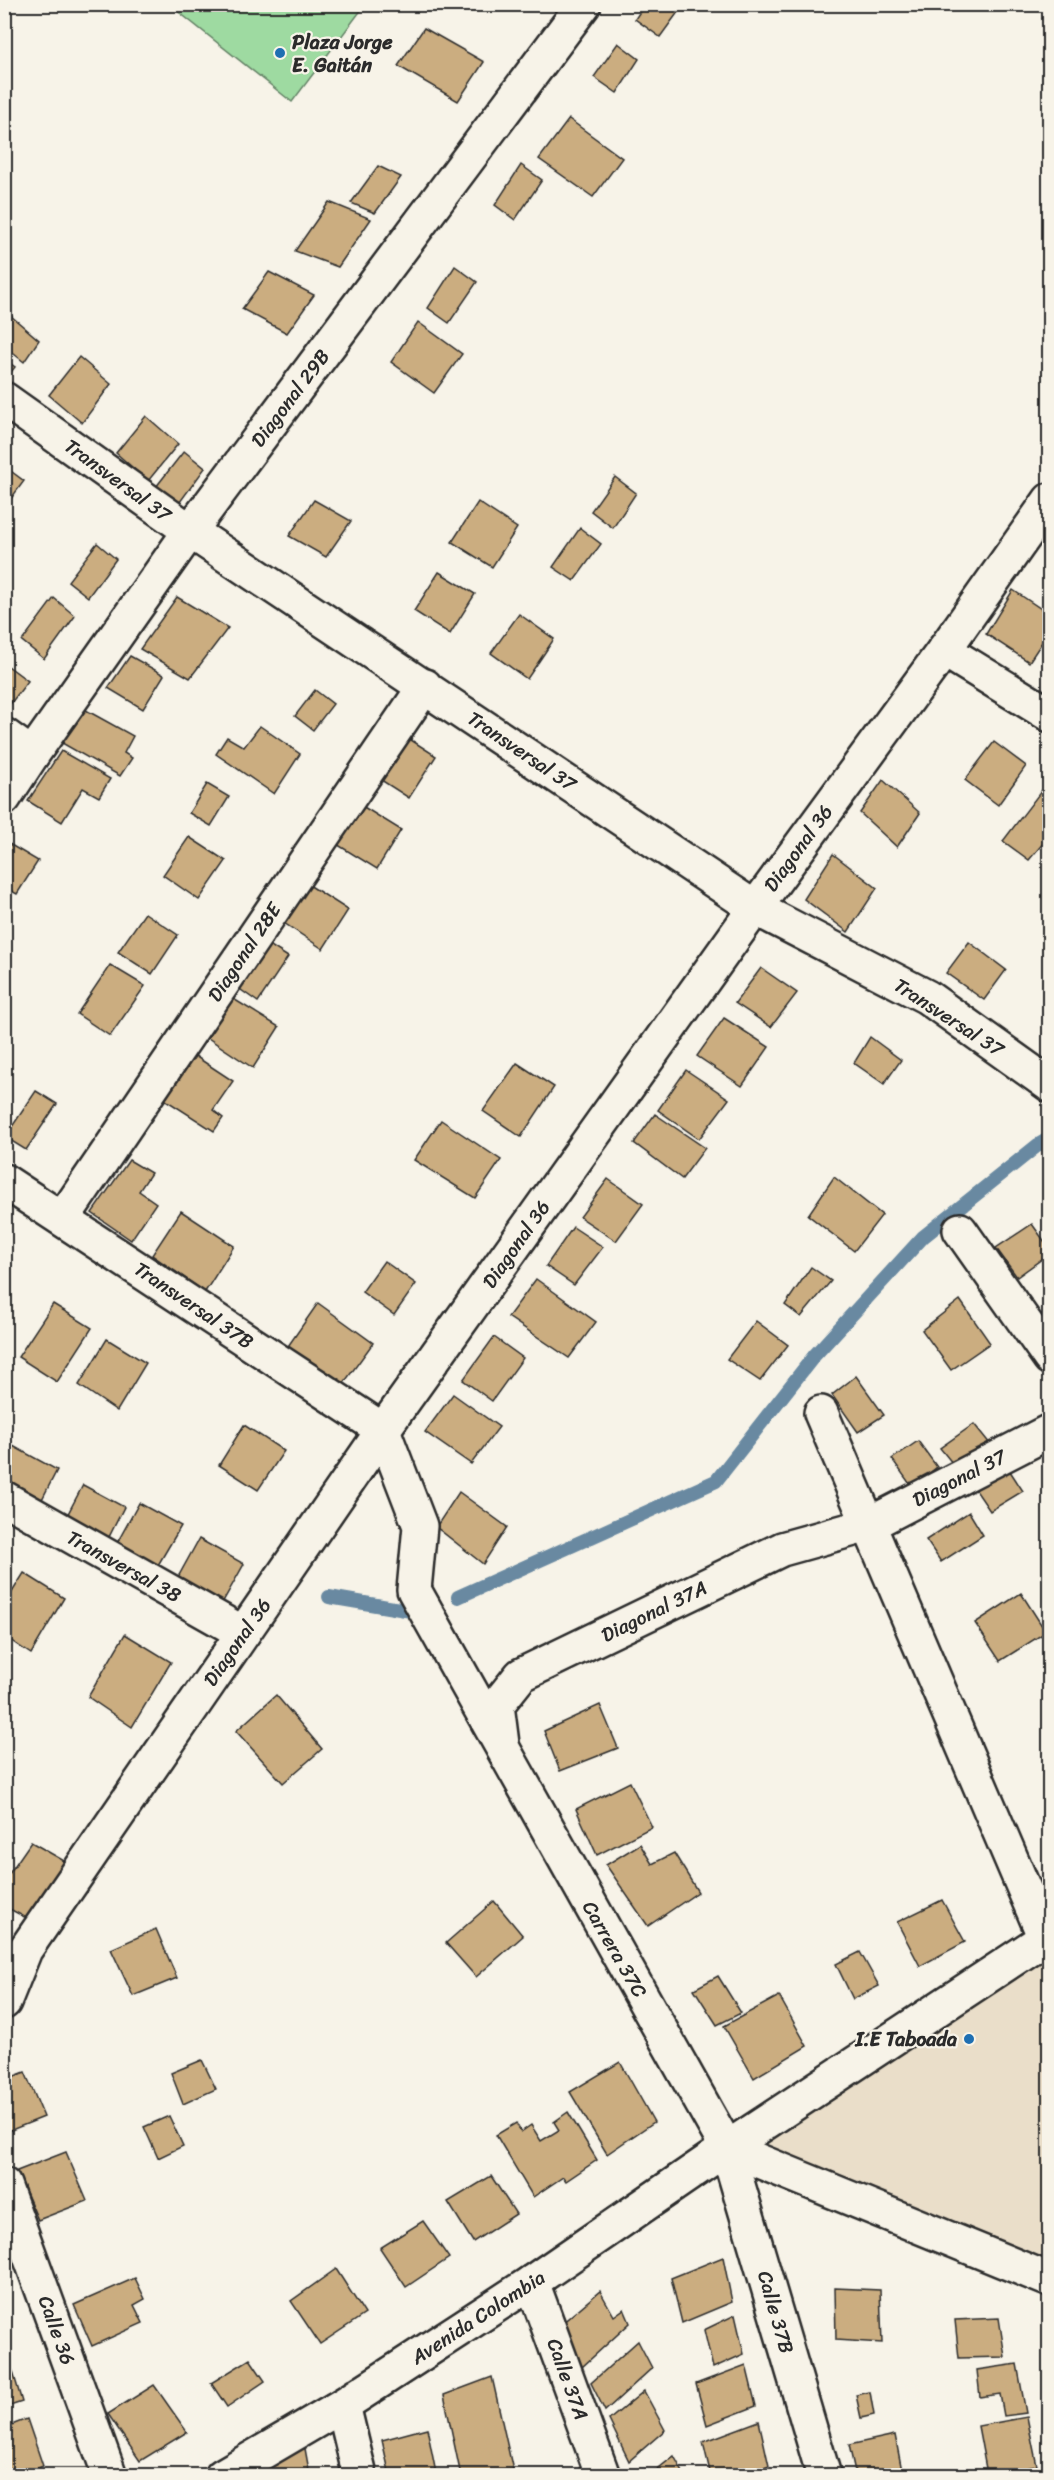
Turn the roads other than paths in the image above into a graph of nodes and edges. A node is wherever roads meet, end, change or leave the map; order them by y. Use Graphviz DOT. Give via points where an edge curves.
graph roads {
  1 [pos="584,4"];
  2 [pos="4,399"];
  3 [pos="1050,500"];
  4 [pos="190,531"];
  5 [pos="944,650"];
  6 [pos="425,686"];
  7 [pos="1050,716"];
  8 [pos="4,735"];
  9 [pos="32,755"];
  10 [pos="4,798"];
  11 [pos="755,908"];
  12 [pos="1050,1085"];
  13 [pos="4,1181"];
  14 [pos="63,1218"];
  15 [pos="960,1230"];
  16 [pos="1050,1359"];
  17 [pos="821,1413"];
  18 [pos="383,1430"];
  19 [pos="1050,1431"];
  20 [pos="4,1498"];
  21 [pos="868,1525"];
  22 [pos="243,1633"];
  23 [pos="502,1750"];
  24 [pos="1047,1937"];
  25 [pos="15,1944"];
  26 [pos="4,2001"];
  27 [pos="728,2148"];
  28 [pos="4,2185"];
  29 [pos="1050,2280"];
  30 [pos="532,2282"];
  31 [pos="343,2405"];
  32 [pos="110,2475"];
  33 [pos="222,2475"];
  34 [pos="360,2475"];
  35 [pos="603,2475"];
  36 [pos="824,2475"];
  1 -- 4 [label="street, Diagonal 29B"];
  2 -- 4 [label="street, Transversal 37"];
  3 -- 5 [label="street, Diagonal 36"];
  4 -- 6 [label="street, Transversal 37"];
  4 -- 9 [label="street, Diagonal 29B"];
  5 -- 7 [label="street"];
  5 -- 11 [label="street, Diagonal 36"];
  6 -- 11 [label="street, Transversal 37"];
  6 -- 14 [label="street, Diagonal 28E"];
  8 -- 9 [label="street"];
  9 -- 10 [label="street, Diagonal 29B"];
  11 -- 12 [label="street, Transversal 37" via="927,998"];
  11 -- 18 [label="street, Diagonal 36"];
  13 -- 14 [label="street, Transversal 37B"];
  14 -- 18 [label="street, Transversal 37B"];
  15 -- 16 [label="street"];
  17 -- 21 [label="street"];
  18 -- 22 [label="street, Diagonal 36"];
  18 -- 23 [label="street, Carrera 37C" via="420,1526 414,1590"];
  19 -- 21 [label="street, Diagonal 37"];
  20 -- 22 [label="street, Transversal 38"];
  21 -- 23 [label="street, Diagonal 37A" via="782,1550 521,1675 497,1705"];
  21 -- 24 [label="street"];
  22 -- 25 [label="street, Diagonal 36"];
  23 -- 27 [label="street, Carrera 37C"];
  24 -- 27 [label="street, Avenida Colombia"];
  25 -- 26 [label="street, Diagonal 36"];
  27 -- 29 [label="street"];
  27 -- 30 [label="street, Avenida Colombia"];
  27 -- 36 [label="street, Calle 37B"];
  28 -- 32 [label="street, Calle 36"];
  30 -- 31 [label="street, Avenida Colombia"];
  30 -- 35 [label="street, Calle 37A"];
  31 -- 33 [label="street, Avenida Colombia"];
  31 -- 34 [label="street"];
}
